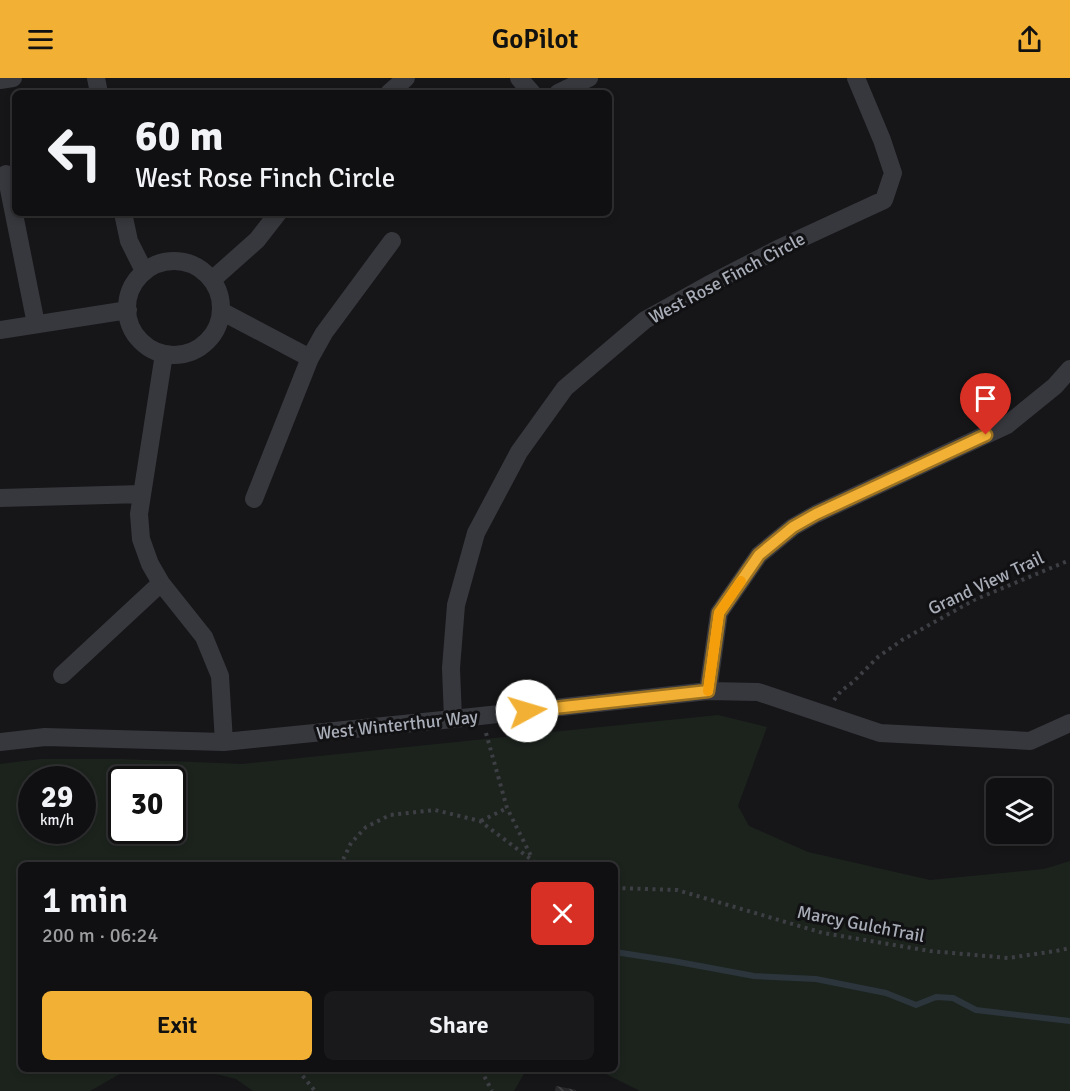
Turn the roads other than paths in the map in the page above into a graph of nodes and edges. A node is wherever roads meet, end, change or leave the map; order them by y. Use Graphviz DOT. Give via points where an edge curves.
graph roads {
  1 [pos="13,78"];
  2 [pos="406,78"];
  3 [pos="519,78"];
  4 [pos="590,78"];
  5 [pos="856,78"];
  6 [pos="0,80"];
  7 [pos="392,90"];
  8 [pos="529,90"];
  9 [pos="564,90"];
  10 [pos="6,174"];
  11 [pos="12,204"];
  12 [pos="14,216"];
  13 [pos="124,216"];
  14 [pos="276,216"];
  15 [pos="392,241"];
  16 [pos="144,271"];
  17 [pos="212,280"];
  18 [pos="128,310"];
  19 [pos="221,311"];
  20 [pos="36,324"];
  21 [pos="0,330"];
  22 [pos="164,354"];
  23 [pos="310,358"];
  24 [pos="1070,369"];
  25 [pos="142,494"];
  26 [pos="0,498"];
  27 [pos="254,499"];
  28 [pos="161,583"];
  29 [pos="62,675"];
  30 [pos="708,691"];
  31 [pos="453,719"];
  32 [pos="1070,723"];
  33 [pos="0,742"];
  34 [pos="224,742"];
  1 -- 6 [label="street"];
  2 -- 7 [label="street"];
  3 -- 8 [label="street"];
  4 -- 9 [label="street"];
  5 -- 31 [label="street, West Rose Finch Circle" via="893,173 884,200 778,249 645,320 565,388 519,452 476,533 456,605 451,668"];
  10 -- 11 [label="street"];
  12 -- 20 [label="street"];
  13 -- 16 [label="street" via="129,241"];
  14 -- 17 [label="street" via="257,240"];
  15 -- 23 [label="street"];
  16 -- 17 [label="street" via="161,262 180,261 202,270"];
  16 -- 18 [label="street" via="136,279"];
  17 -- 19 [label="street"];
  18 -- 20 [label="street"];
  18 -- 22 [label="street" via="130,326 145,346"];
  19 -- 22 [label="street" via="213,334 195,350"];
  19 -- 23 [label="street"];
  20 -- 21 [label="street"];
  22 -- 25 [label="street"];
  23 -- 27 [label="street"];
  24 -- 30 [label="street" via="1007,425 816,514 759,555 719,613"];
  25 -- 26 [label="street"];
  25 -- 28 [label="street" via="141,538"];
  28 -- 29 [label="street"];
  28 -- 34 [label="street" via="204,637 220,676"];
  30 -- 31 [label="street, West Winterthur Way"];
  30 -- 32 [label="street, West Winterthur Way" via="758,692 880,733 1030,741"];
  31 -- 34 [label="street, West Winterthur Way"];
  33 -- 34 [label="street, West Winterthur Way" via="45,737"];
}
